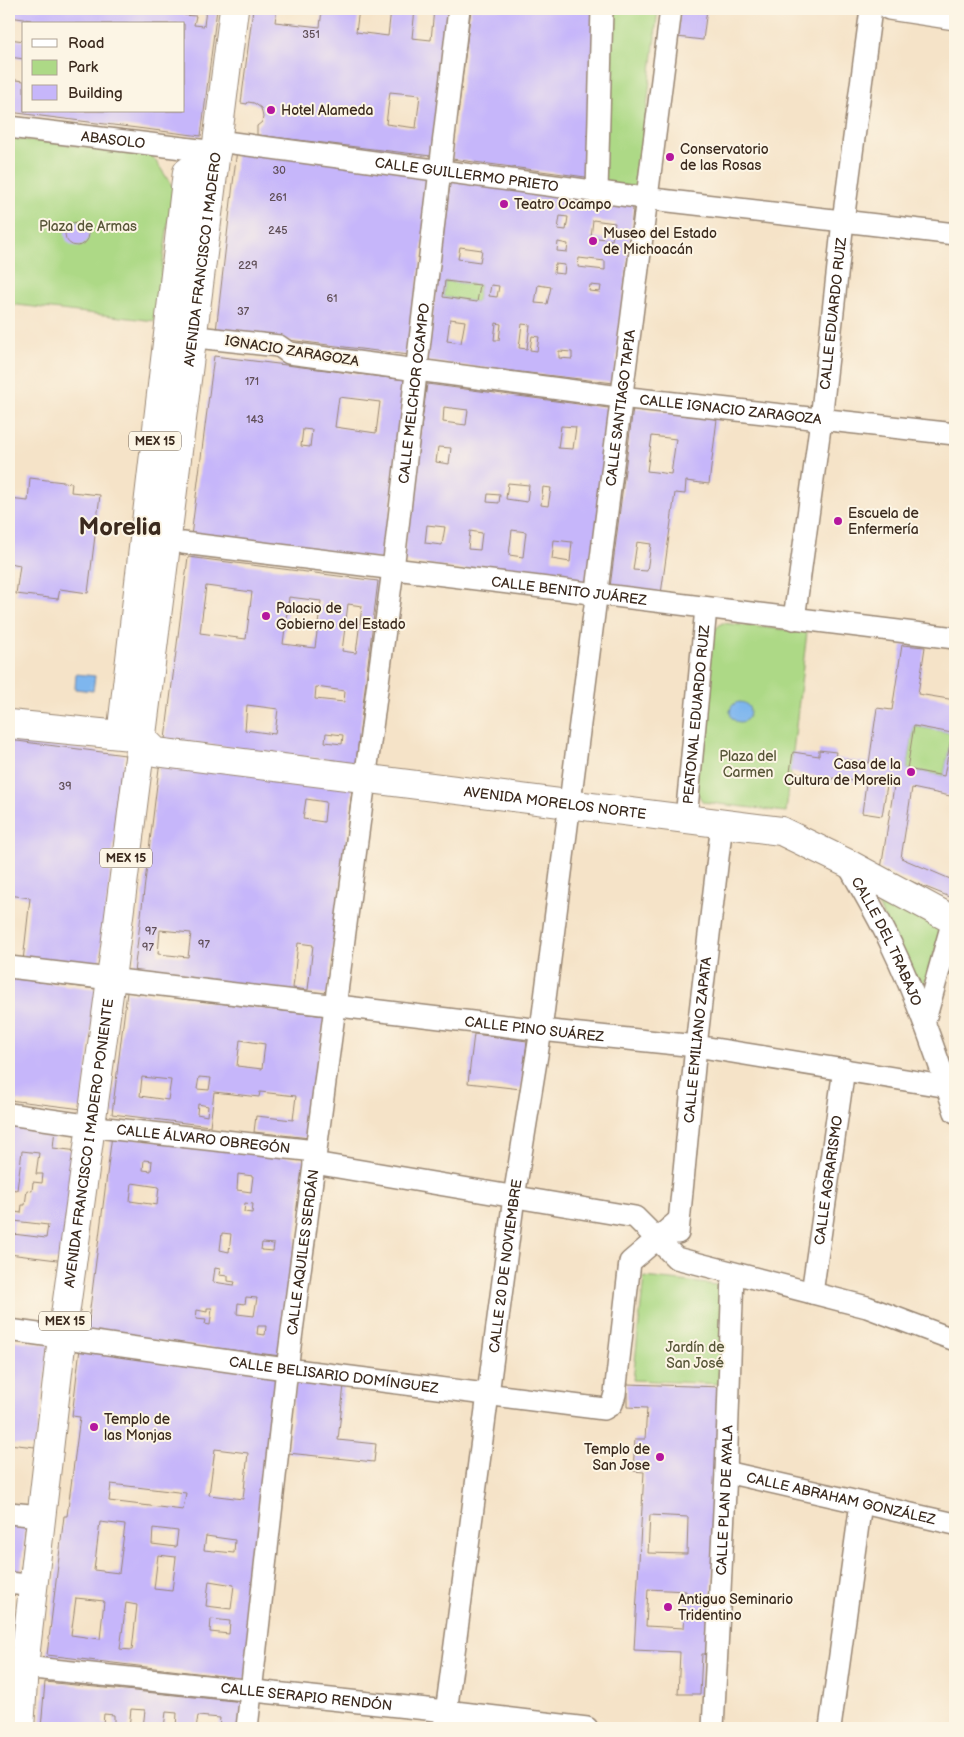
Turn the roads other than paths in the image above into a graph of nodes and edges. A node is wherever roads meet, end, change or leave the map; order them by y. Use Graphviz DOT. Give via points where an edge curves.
graph roads {
  1 [pos="234,9"];
  2 [pos="459,9"];
  3 [pos="602,9"];
  4 [pos="671,9"];
  5 [pos="871,9"];
  6 [pos="889,9"];
  7 [pos="955,20"];
  8 [pos="9,127"];
  9 [pos="217,147"];
  10 [pos="441,169"];
  11 [pos="597,191"];
  12 [pos="647,198"];
  13 [pos="844,221"];
  14 [pos="955,234"];
  15 [pos="180,335"];
  16 [pos="416,370"];
  17 [pos="620,398"];
  18 [pos="822,420"];
  19 [pos="955,434"];
  20 [pos="183,543"];
  21 [pos="393,569"];
  22 [pos="596,594"];
  23 [pos="706,608"];
  24 [pos="794,619"];
  25 [pos="955,638"];
  26 [pos="9,724"];
  27 [pos="141,737"];
  28 [pos="366,778"];
  29 [pos="570,805"];
  30 [pos="686,819"];
  31 [pos="722,824"];
  32 [pos="847,863"];
  33 [pos="953,930"];
  34 [pos="9,967"];
  35 [pos="111,979"];
  36 [pos="335,1006"];
  37 [pos="925,1020"];
  38 [pos="541,1030"];
  39 [pos="696,1046"];
  40 [pos="844,1069"];
  41 [pos="951,1087"];
  42 [pos="955,1112"];
  43 [pos="9,1114"];
  44 [pos="91,1126"];
  45 [pos="315,1157"];
  46 [pos="514,1197"];
  47 [pos="680,1220"];
  48 [pos="656,1240"];
  49 [pos="676,1258"];
  50 [pos="733,1274"];
  51 [pos="812,1292"];
  52 [pos="9,1330"];
  53 [pos="62,1337"];
  54 [pos="955,1340"];
  55 [pos="287,1369"];
  56 [pos="488,1395"];
  57 [pos="726,1472"];
  58 [pos="861,1503"];
  59 [pos="9,1513"];
  60 [pos="41,1516"];
  61 [pos="955,1524"];
  62 [pos="21,1584"];
  63 [pos="24,1667"];
  64 [pos="251,1691"];
  65 [pos="445,1720"];
  66 [pos="20,1728"];
  67 [pos="247,1728"];
  68 [pos="587,1728"];
  69 [pos="713,1728"];
  70 [pos="830,1728"];
  1 -- 9 [label="main road, MEX 15"];
  2 -- 10 [label="street, CALLE MELCHOR OCAMPO"];
  3 -- 11 [label="street"];
  4 -- 12 [label="street, CALLE SANTIAGO TAPIA"];
  5 -- 13 [label="street, CALLE EDUARDO RUIZ"];
  6 -- 7 [label="street"];
  8 -- 9 [label="street, ABASOLO"];
  9 -- 10 [label="street, CALLE GUILLERMO PRIETO"];
  9 -- 15 [label="main road, AVENIDA FRANCISCO I MADERO / MEX 15"];
  10 -- 11 [label="street, CALLE GUILLERMO PRIETO"];
  10 -- 16 [label="street, CALLE MELCHOR OCAMPO"];
  11 -- 12 [label="street, CALLE GUILLERMO PRIETO"];
  12 -- 13 [label="street, CALLE GUILLERMO PRIETO"];
  12 -- 17 [label="street, CALLE SANTIAGO TAPIA"];
  13 -- 14 [label="street, CALLE GUILLERMO PRIETO"];
  13 -- 18 [label="street, CALLE EDUARDO RUIZ"];
  15 -- 16 [label="street, IGNACIO ZARAGOZA" via="279,346 289,353"];
  15 -- 27 [label="main road, AVENIDA FRANCISCO I MADERO / MEX 15"];
  16 -- 17 [label="street, CALLE IGNACIO ZARAGOZA"];
  16 -- 21 [label="street, CALLE MELCHOR OCAMPO"];
  17 -- 18 [label="street, CALLE IGNACIO ZARAGOZA"];
  17 -- 22 [label="street, CALLE SANTIAGO TAPIA"];
  18 -- 19 [label="street, CALLE IGNACIO ZARAGOZA"];
  18 -- 24 [label="street, CALLE EDUARDO RUIZ"];
  20 -- 21 [label="street, CALLE BENITO JUÁREZ"];
  21 -- 22 [label="street, CALLE BENITO JUÁREZ"];
  21 -- 28 [label="street, CALLE MELCHOR OCAMPO"];
  22 -- 23 [label="street, CALLE BENITO JUÁREZ"];
  22 -- 29 [label="street, CALLE SANTIAGO TAPIA"];
  23 -- 24 [label="street, CALLE BENITO JUÁREZ"];
  23 -- 30 [label="street, PEATONAL EDUARDO RUIZ"];
  24 -- 25 [label="street, CALLE BENITO JUÁREZ"];
  26 -- 27 [label="main road"];
  27 -- 28 [label="main road, AVENIDA MORELOS NORTE" via="156,752"];
  27 -- 35 [label="main road, AVENIDA FRANCISCO I MADERO PONIENTE / MEX 15"];
  28 -- 29 [label="main road, AVENIDA MORELOS NORTE"];
  28 -- 36 [label="street, CALLE AQUILES SERDÁN"];
  29 -- 30 [label="main road, AVENIDA MORELOS NORTE"];
  29 -- 38 [label="street, CALLE 20 DE NOVIEMBRE"];
  30 -- 31 [label="main road, AVENIDA MORELOS NORTE"];
  31 -- 32 [label="main road, AVENIDA MORELOS NORTE" via="780,832"];
  31 -- 39 [label="street, CALLE EMILIANO ZAPATA"];
  32 -- 33 [label="main road, AVENIDA MORELOS NORTE"];
  32 -- 37 [label="street, CALLE DEL TRABAJO" via="891,943"];
  33 -- 37 [label="street, CALLE DEL TRABAJO"];
  34 -- 35 [label="street, CALLE PINO SUÁREZ"];
  35 -- 36 [label="street, CALLE PINO SUÁREZ"];
  35 -- 44 [label="main road, AVENIDA FRANCISCO I MADERO PONIENTE / MEX 15"];
  36 -- 38 [label="street, CALLE PINO SUÁREZ"];
  36 -- 45 [label="street, CALLE AQUILES SERDÁN"];
  37 -- 41 [label="street, CALLE DEL TRABAJO"];
  38 -- 39 [label="street, CALLE PINO SUÁREZ"];
  38 -- 46 [label="street, CALLE 20 DE NOVIEMBRE"];
  39 -- 40 [label="street, CALLE PINO SUÁREZ"];
  39 -- 47 [label="street, CALLE EMILIANO ZAPATA"];
  40 -- 41 [label="street, CALLE PINO SUÁREZ"];
  40 -- 51 [label="street, CALLE AGRARISMO"];
  41 -- 42 [label="street, CALLE DEL TRABAJO"];
  43 -- 44 [label="street, CALLE ÁLVARO OBREGÓN"];
  44 -- 45 [label="street, CALLE ÁLVARO OBREGÓN"];
  44 -- 53 [label="main road, AVENIDA FRANCISCO I MADERO PONIENTE / MEX 15"];
  45 -- 46 [label="street, CALLE ÁLVARO OBREGÓN"];
  45 -- 55 [label="street, CALLE AQUILES SERDÁN"];
  46 -- 48 [label="street, CALLE ÁLVARO OBREGÓN" via="634,1217"];
  46 -- 56 [label="street, CALLE 20 DE NOVIEMBRE"];
  47 -- 48 [label="street"];
  47 -- 49 [label="street, CALLE EMILIANO ZAPATA"];
  48 -- 49 [label="street, CALLE ÁLVARO OBREGÓN"];
  48 -- 56 [label="street, CALLE BELISARIO DOMÍNGUEZ" via="630,1262 612,1404 604,1409"];
  49 -- 50 [label="street"];
  50 -- 51 [label="street"];
  50 -- 57 [label="street, CALLE PLAN DE AYALA"];
  51 -- 54 [label="street" via="867,1307"];
  52 -- 53 [label="street, CALLE BELISARIO DOMÍNGUEZ"];
  53 -- 55 [label="street, CALLE BELISARIO DOMÍNGUEZ"];
  53 -- 60 [label="main road, AVENIDA FRANCISCO I MADERO PONIENTE / MEX 15"];
  55 -- 56 [label="street, CALLE BELISARIO DOMÍNGUEZ"];
  55 -- 64 [label="street, CALLE AQUILES SERDÁN"];
  56 -- 65 [label="street, CALLE 20 DE NOVIEMBRE"];
  57 -- 58 [label="street, CALLE ABRAHAM GONZÁLEZ"];
  57 -- 69 [label="street, CALLE PLAN DE AYALA"];
  58 -- 61 [label="street, CALLE ABRAHAM GONZÁLEZ"];
  58 -- 70 [label="street"];
  59 -- 60 [label="street"];
  60 -- 62 [label="main road, AVENIDA FRANCISCO I MADERO PONIENTE / MEX 15"];
  62 -- 63 [label="main road, AVENIDA FRANCISCO I MADERO PONIENTE / MEX 15"];
  63 -- 64 [label="street, CALLE SERAPIO RENDÓN"];
  63 -- 66 [label="main road, AVENIDA FRANCISCO I MADERO PONIENTE / MEX 15"];
  64 -- 65 [label="street, CALLE SERAPIO RENDÓN"];
  64 -- 67 [label="street, CALLE AQUILES SERDÁN"];
  65 -- 68 [label="street, CALLE SERAPIO RENDÓN"];
}
